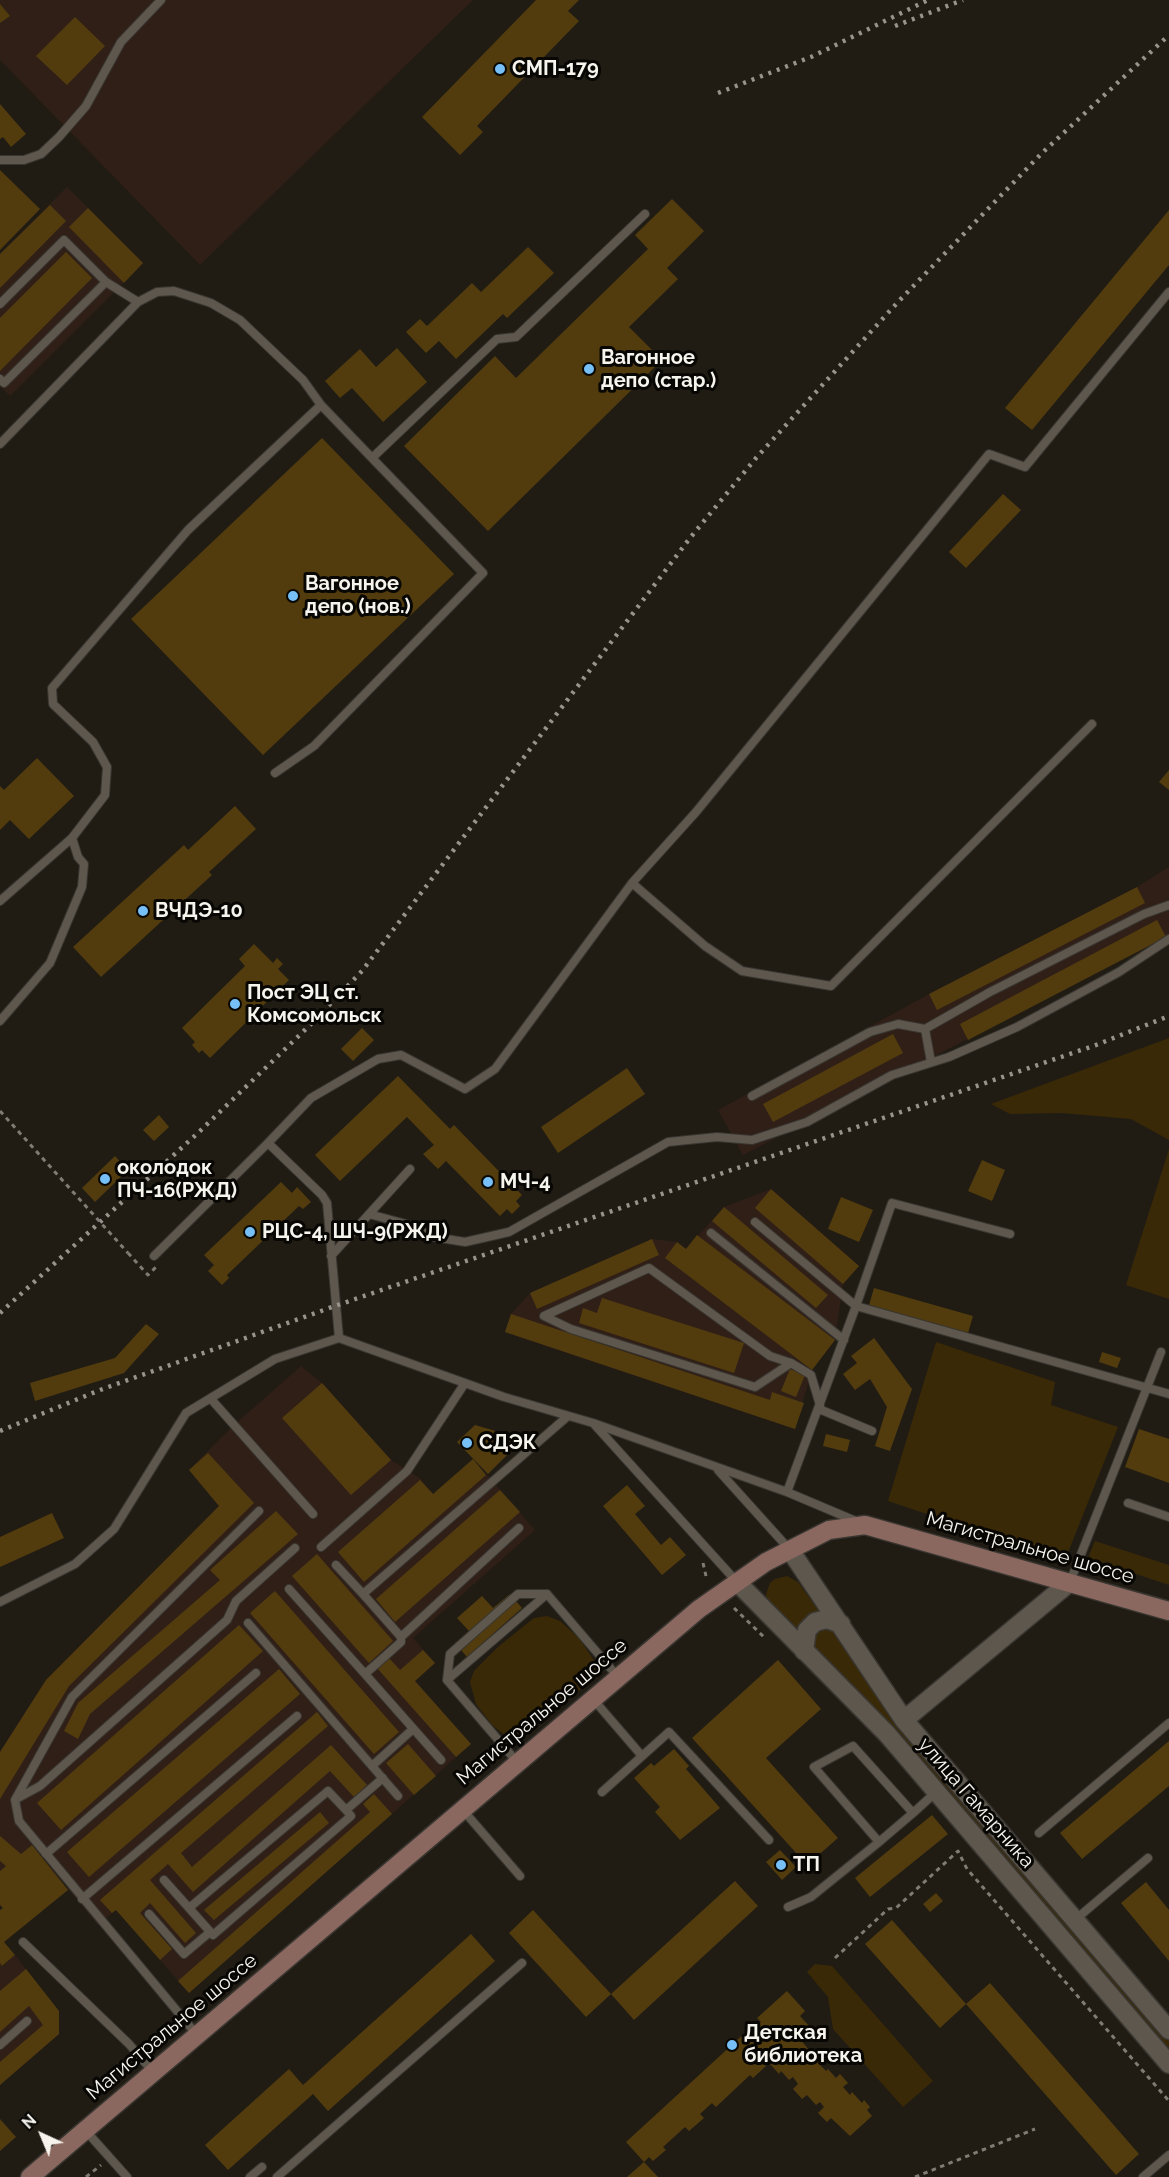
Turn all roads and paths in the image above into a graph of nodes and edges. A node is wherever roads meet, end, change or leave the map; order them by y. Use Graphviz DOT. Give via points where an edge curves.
graph roads {
  1 [pos="161,0"];
  2 [pos="0,160"];
  3 [pos="645,214"];
  4 [pos="106,282"];
  5 [pos="1169,292"];
  6 [pos="138,302"];
  7 [pos="0,304"];
  8 [pos="0,379"];
  9 [pos="321,405"];
  10 [pos="0,444"];
  11 [pos="372,458"];
  12 [pos="1092,724"];
  13 [pos="275,773"];
  14 [pos="72,838"];
  15 [pos="632,883"];
  16 [pos="0,901"];
  17 [pos="1169,905"];
  18 [pos="1169,939"];
  19 [pos="0,1021"];
  20 [pos="925,1029"];
  21 [pos="931,1062"];
  22 [pos="752,1096"];
  23 [pos="0,1111"];
  24 [pos="268,1143"];
  25 [pos="410,1169"];
  26 [pos="369,1214"];
  27 [pos="755,1221"];
  28 [pos="711,1233"];
  29 [pos="1010,1234"];
  30 [pos="154,1256"];
  31 [pos="330,1256"];
  32 [pos="148,1275"];
  33 [pos="856,1306"];
  34 [pos="339,1338"];
  35 [pos="844,1340"];
  36 [pos="1161,1352"];
  37 [pos="791,1363"];
  38 [pos="465,1383"];
  39 [pos="1148,1386"];
  40 [pos="1169,1394"];
  41 [pos="211,1399"];
  42 [pos="820,1407"];
  43 [pos="568,1416"];
  44 [pos="593,1423"];
  45 [pos="872,1431"];
  46 [pos="717,1468"];
  47 [pos="787,1492"];
  48 [pos="1128,1503"];
  49 [pos="259,1511"];
  50 [pos="313,1514"];
  51 [pos="1169,1517"];
  52 [pos="865,1525"];
  53 [pos="519,1528"];
  54 [pos="321,1547"];
  55 [pos="295,1548"];
  56 [pos="790,1550"];
  57 [pos="336,1565"];
  58 [pos="737,1582"];
  59 [pos="1070,1582"];
  60 [pos="289,1589"];
  61 [pos="363,1594"];
  62 [pos="547,1594"];
  63 [pos="0,1602"];
  64 [pos="1169,1611"];
  65 [pos="248,1623"];
  66 [pos="841,1624"];
  67 [pos="401,1636"];
  68 [pos="804,1651"];
  69 [pos="256,1672"];
  70 [pos="365,1674"];
  71 [pos="618,1677"];
  72 [pos="447,1680"];
  73 [pos="592,1699"];
  74 [pos="297,1716"];
  75 [pos="904,1720"];
  76 [pos="1169,1723"];
  77 [pos="413,1729"];
  78 [pos="642,1756"];
  79 [pos="441,1760"];
  80 [pos="518,1763"];
  81 [pos="372,1766"];
  82 [pos="383,1778"];
  83 [pos="602,1792"];
  84 [pos="936,1792"];
  85 [pos="398,1796"];
  86 [pos="15,1800"];
  87 [pos="462,1809"];
  88 [pos="346,1810"];
  89 [pos="913,1813"];
  90 [pos="1039,1833"];
  91 [pos="769,1840"];
  92 [pos="879,1842"];
  93 [pos="46,1854"];
  94 [pos="1148,1858"];
  95 [pos="520,1876"];
  96 [pos="164,1880"];
  97 [pos="82,1899"];
  98 [pos="788,1907"];
  99 [pos="189,1908"];
  100 [pos="149,1914"];
  101 [pos="1075,1920"];
  102 [pos="210,1932"];
  103 [pos="23,1942"];
  104 [pos="836,1958"];
  105 [pos="522,1963"];
  106 [pos="27,2021"];
  107 [pos="1169,2030"];
  108 [pos="197,2035"];
  109 [pos="0,2044"];
  110 [pos="1169,2064"];
  111 [pos="153,2072"];
  112 [pos="1169,2101"];
  113 [pos="1035,2129"];
  114 [pos="86,2130"];
  115 [pos="1169,2155"];
  116 [pos="109,2157"];
  117 [pos="262,2167"];
  118 [pos="30,2177"];
  119 [pos="86,2177"];
  120 [pos="127,2177"];
  121 [pos="250,2177"];
  122 [pos="278,2177"];
  123 [pos="915,2177"];
  124 [pos="1143,2177"];
  1 -- 2 [label="lane" via="120,42 86,106 59,137 41,154 24,160"];
  3 -- 11 [label="lane" via="516,338 497,339"];
  4 -- 6 [label="lane"];
  4 -- 7 [label="lane" via="64,240"];
  4 -- 8 [label="lane" via="4,383"];
  5 -- 15 [label="lane" via="1025,467 989,454 696,812"];
  6 -- 9 [label="lane" via="157,292 174,291 211,303 240,320 303,380"];
  6 -- 10 [label="lane"];
  9 -- 11 [label="lane"];
  9 -- 14 [label="lane" via="188,530 52,688 53,704 93,742 107,767 105,795"];
  11 -- 13 [label="lane" via="483,573 314,746"];
  12 -- 15 [label="lane" via="831,986 742,971 705,946"];
  14 -- 16 [label="lane"];
  14 -- 19 [label="lane" via="84,864 82,887 50,963"];
  15 -- 24 [label="lane" via="495,1068 465,1089 401,1055 378,1059 311,1098"];
  17 -- 20 [label="lane" via="990,992"];
  18 -- 21 [label="lane" via="1119,972 1017,1027"];
  20 -- 21 [label="lane"];
  20 -- 22 [label="lane" via="898,1024 870,1032"];
  21 -- 26 [label="lane" via="892,1075 807,1122 752,1140 717,1137 668,1142 509,1232 465,1242 434,1237"];
  23 -- 32 [label="path, bridge"];
  24 -- 30 [label="lane"];
  24 -- 31 [label="lane" via="327,1203"];
  25 -- 26 [label="lane"];
  26 -- 31 [label="lane"];
  27 -- 33 [label="lane"];
  28 -- 35 [label="lane"];
  29 -- 33 [label="lane" via="892,1203"];
  31 -- 34 [label="lane"];
  33 -- 35 [label="lane"];
  33 -- 39 [label="lane"];
  34 -- 38 [label="lane"];
  34 -- 41 [label="lane" via="275,1359"];
  35 -- 42 [label="lane"];
  36 -- 39 [label="lane"];
  37 -- 37 [label="lane" via="770,1356 649,1268 544,1316 582,1332 755,1387"];
  37 -- 42 [label="lane" via="811,1375"];
  38 -- 43 [label="lane"];
  38 -- 54 [label="lane" via="407,1471"];
  39 -- 40 [label="lane"];
  39 -- 59 [label="lane"];
  41 -- 50 [label="lane"];
  41 -- 63 [label="lane" via="186,1413 114,1528 75,1564"];
  42 -- 45 [label="lane"];
  42 -- 47 [label="lane"];
  43 -- 44 [label="lane"];
  43 -- 61 [label="lane"];
  44 -- 46 [label="lane"];
  44 -- 58 [label="lane"];
  46 -- 47 [label="lane"];
  46 -- 56 [label="lane"];
  47 -- 52 [label="lane"];
  48 -- 51 [label="lane"];
  49 -- 86 [label="lane" via="72,1697"];
  52 -- 56 [label="main road, Магистральное шоссе" via="829,1530"];
  52 -- 59 [label="main road, Магистральное шоссе"];
  53 -- 67 [label="lane"];
  55 -- 86 [label="lane" via="236,1600 226,1620 40,1786"];
  56 -- 58 [label="main road, Магистральное шоссе"];
  56 -- 66 [label="street, улица Гамарника"];
  57 -- 61 [label="lane"];
  58 -- 68 [label="street, улица Гамарника"];
  58 -- 71 [label="main road, Магистральное шоссе"];
  59 -- 64 [label="main road, Магистральное шоссе"];
  59 -- 75 [label="street"];
  60 -- 70 [label="lane"];
  61 -- 67 [label="lane"];
  62 -- 71 [label="lane"];
  62 -- 72 [label="lane"];
  62 -- 72 [label="lane" via="518,1594 450,1654"];
  65 -- 81 [label="lane"];
  66 -- 68 [label="street" via="827,1619 815,1622 807,1630"];
  66 -- 75 [label="street, улица Гамарника"];
  67 -- 70 [label="lane" via="401,1642"];
  68 -- 84 [label="street, улица Гамарника" via="887,1734"];
  69 -- 93 [label="lane"];
  70 -- 77 [label="lane"];
  71 -- 73 [label="main road, Магистральное шоссе"];
  72 -- 80 [label="lane"];
  73 -- 78 [label="lane"];
  73 -- 80 [label="main road, Магистральное шоссе"];
  74 -- 97 [label="lane"];
  75 -- 101 [label="street, улица Гамарника"];
  76 -- 90 [label="lane"];
  77 -- 79 [label="lane"];
  77 -- 81 [label="lane"];
  78 -- 83 [label="lane"];
  78 -- 91 [label="lane" via="669,1732"];
  80 -- 87 [label="main road, Магистральное шоссе"];
  81 -- 82 [label="lane"];
  82 -- 85 [label="lane"];
  82 -- 88 [label="lane"];
  84 -- 89 [label="lane"];
  84 -- 110 [label="street, улица Гамарника"];
  86 -- 93 [label="lane" via="19,1821"];
  87 -- 95 [label="lane"];
  87 -- 108 [label="main road, Магистральное шоссе"];
  88 -- 99 [label="lane" via="328,1791"];
  88 -- 102 [label="lane" via="351,1816 213,1935"];
  89 -- 92 [label="lane"];
  89 -- 92 [label="lane" via="854,1746 814,1767"];
  92 -- 98 [label="lane" via="811,1897"];
  93 -- 97 [label="lane"];
  94 -- 101 [label="lane"];
  96 -- 99 [label="lane"];
  97 -- 108 [label="lane"];
  99 -- 102 [label="lane"];
  100 -- 102 [label="lane" via="184,1954"];
  101 -- 107 [label="street, улица Гамарника"];
  103 -- 111 [label="lane"];
  104 -- 112 [label="path" via="958,1851 967,1869"];
  105 -- 122 [label="lane"];
  106 -- 109 [label="lane"];
  108 -- 111 [label="main road, Магистральное шоссе"];
  111 -- 114 [label="main road, Магистральное шоссе"];
  113 -- 123 [label="path"];
  114 -- 116 [label="lane"];
  114 -- 118 [label="main road, Магистральное шоссе"];
  115 -- 124 [label="lane"];
  116 -- 119 [label="path"];
  116 -- 120 [label="lane"];
  117 -- 121 [label="lane"];
}
